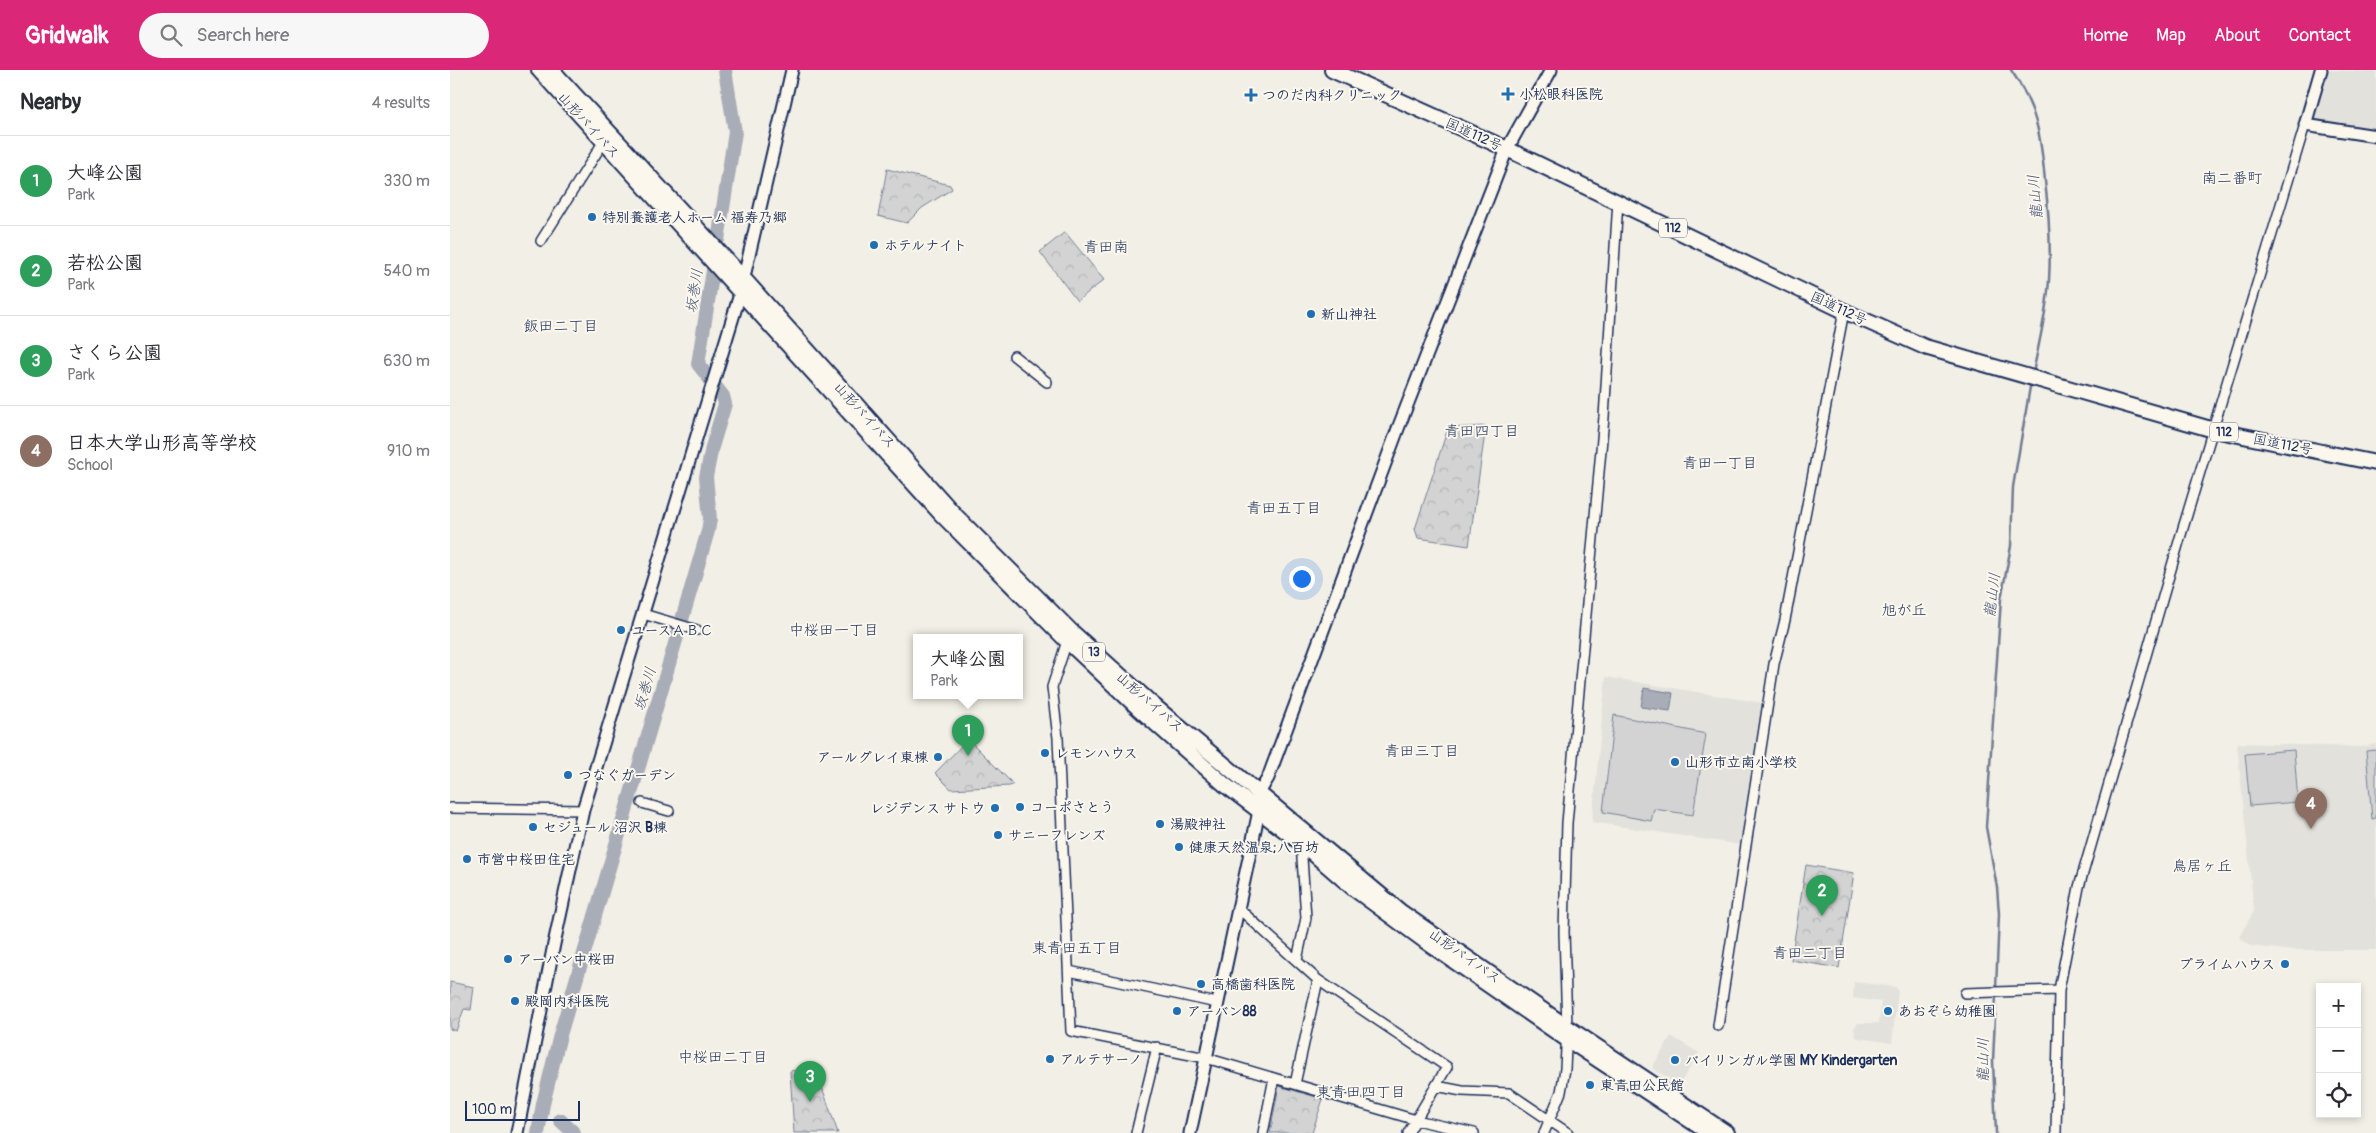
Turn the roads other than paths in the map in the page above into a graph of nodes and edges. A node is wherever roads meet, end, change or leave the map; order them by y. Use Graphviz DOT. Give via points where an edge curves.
graph roads {
  1 [pos="533,70"];
  2 [pos="539,70"];
  3 [pos="552,70"];
  4 [pos="559,70"];
  5 [pos="792,70"];
  6 [pos="1332,70"];
  7 [pos="1552,70"];
  8 [pos="2321,70"];
  9 [pos="589,123"];
  10 [pos="2306,125"];
  11 [pos="604,134"];
  12 [pos="2376,136"];
  13 [pos="1507,149"];
  14 [pos="1618,201"];
  15 [pos="541,241"];
  16 [pos="744,279"];
  17 [pos="740,294"];
  18 [pos="1844,311"];
  19 [pos="1014,356"];
  20 [pos="1047,382"];
  21 [pos="2214,430"];
  22 [pos="2376,463"];
  23 [pos="643,614"];
  24 [pos="697,630"];
  25 [pos="1067,641"];
  26 [pos="1259,793"];
  27 [pos="642,803"];
  28 [pos="450,808"];
  29 [pos="583,810"];
  30 [pos="669,811"];
  31 [pos="1259,811"];
  32 [pos="1301,843"];
  33 [pos="1238,907"];
  34 [pos="1297,960"];
  35 [pos="1069,971"];
  36 [pos="1318,980"];
  37 [pos="2059,990"];
  38 [pos="1965,993"];
  39 [pos="1217,1003"];
  40 [pos="1718,1026"];
  41 [pos="1566,1032"];
  42 [pos="1158,1047"];
  43 [pos="1206,1058"];
  44 [pos="1274,1078"];
  45 [pos="1295,1084"];
  46 [pos="1436,1086"];
  47 [pos="1416,1120"];
  48 [pos="1550,1121"];
  49 [pos="517,1133"];
  50 [pos="1136,1133"];
  51 [pos="1190,1133"];
  52 [pos="1263,1133"];
  53 [pos="1408,1133"];
  54 [pos="1472,1133"];
  55 [pos="1544,1133"];
  56 [pos="1568,1133"];
  57 [pos="1708,1133"];
  58 [pos="1727,1133"];
  59 [pos="2056,1133"];
  1 -- 9 [label="highway"];
  2 -- 9 [label="highway, 山形バイパス / 13"];
  3 -- 11 [label="highway, 山形バイパス / 13"];
  4 -- 11 [label="highway"];
  5 -- 16 [label="street"];
  6 -- 13 [label="highway, 国道112号 / 112"];
  7 -- 13 [label="street"];
  8 -- 10 [label="street"];
  9 -- 11 [label="highway, 山形バイパス / 13"];
  10 -- 12 [label="street"];
  10 -- 21 [label="street"];
  11 -- 15 [label="street"];
  11 -- 16 [label="highway, 山形バイパス / 13"];
  11 -- 17 [label="highway, 山形バイパス / 13"];
  13 -- 14 [label="highway, 国道112号 / 112"];
  13 -- 26 [label="street" via="1399,426 1268,778"];
  14 -- 18 [label="highway, 国道112号 / 112"];
  14 -- 41 [label="street" via="1604,417 1568,823 1564,932"];
  16 -- 17 [label="street"];
  16 -- 26 [label="highway, 山形バイパス / 13" via="955,515 1071,631"];
  17 -- 23 [label="street"];
  17 -- 25 [label="highway, 山形バイパス / 13" via="941,514"];
  18 -- 21 [label="highway, 国道112号 / 112" via="1925,347"];
  18 -- 40 [label="street" via="1774,664"];
  19 -- 20 [label="street"];
  21 -- 22 [label="highway, 国道112号 / 112"];
  21 -- 37 [label="street" via="2079,887"];
  23 -- 24 [label="street"];
  23 -- 29 [label="street"];
  25 -- 31 [label="highway, 山形バイパス / 13" via="1181,746"];
  25 -- 35 [label="street" via="1052,687 1058,738"];
  26 -- 31 [label="street"];
  26 -- 41 [label="highway, 山形バイパス / 13" via="1401,912"];
  27 -- 30 [label="street"];
  28 -- 29 [label="street"];
  29 -- 49 [label="street"];
  31 -- 32 [label="highway, 山形バイパス / 13"];
  31 -- 33 [label="street"];
  32 -- 34 [label="street" via="1306,918"];
  32 -- 41 [label="highway, 山形バイパス / 13" via="1353,888 1425,941"];
  33 -- 34 [label="street"];
  33 -- 39 [label="street"];
  34 -- 36 [label="street"];
  35 -- 39 [label="street"];
  35 -- 42 [label="street" via="1071,1031"];
  36 -- 45 [label="street"];
  36 -- 46 [label="street" via="1447,1067"];
  37 -- 38 [label="street"];
  37 -- 59 [label="street"];
  39 -- 43 [label="street"];
  41 -- 48 [label="street" via="1561,1092"];
  41 -- 57 [label="highway, 山形バイパス / 13"];
  41 -- 58 [label="highway, 山形バイパス / 13"];
  42 -- 43 [label="street"];
  42 -- 50 [label="street"];
  43 -- 44 [label="street"];
  43 -- 51 [label="street"];
  44 -- 45 [label="street"];
  44 -- 52 [label="street"];
  45 -- 47 [label="street"];
  46 -- 47 [label="street"];
  46 -- 48 [label="street" via="1508,1093"];
  47 -- 53 [label="street"];
  47 -- 54 [label="street"];
  48 -- 55 [label="street"];
  48 -- 56 [label="street"];
}
